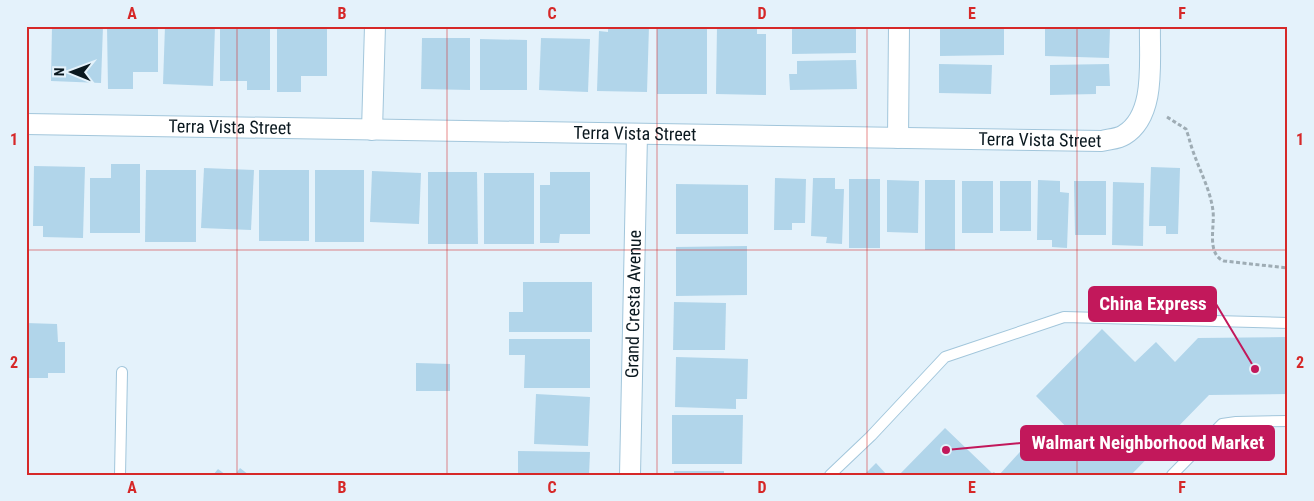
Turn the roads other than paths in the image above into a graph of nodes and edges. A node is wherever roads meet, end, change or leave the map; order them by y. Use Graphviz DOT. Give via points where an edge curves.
graph roads {
  1 [pos="375,26"];
  2 [pos="899,26"];
  3 [pos="1150,26"];
  4 [pos="26,124"];
  5 [pos="372,130"];
  6 [pos="637,134"];
  7 [pos="898,138"];
  8 [pos="1288,323"];
  9 [pos="122,372"];
  10 [pos="1288,421"];
  11 [pos="120,475"];
  12 [pos="630,475"];
  13 [pos="830,475"];
  14 [pos="1172,475"];
  1 -- 5 [label="street"];
  2 -- 7 [label="street"];
  3 -- 7 [label="street, Terra Vista Street" via="1147,100 1142,116 1122,136 1084,142"];
  4 -- 5 [label="street, Terra Vista Street"];
  5 -- 6 [label="street, Terra Vista Street"];
  6 -- 7 [label="street, Terra Vista Street"];
  6 -- 12 [label="street, Grand Cresta Avenue"];
  8 -- 13 [label="lane" via="1064,317 945,357"];
  9 -- 11 [label="lane"];
  10 -- 14 [label="lane" via="1222,424"];
}
